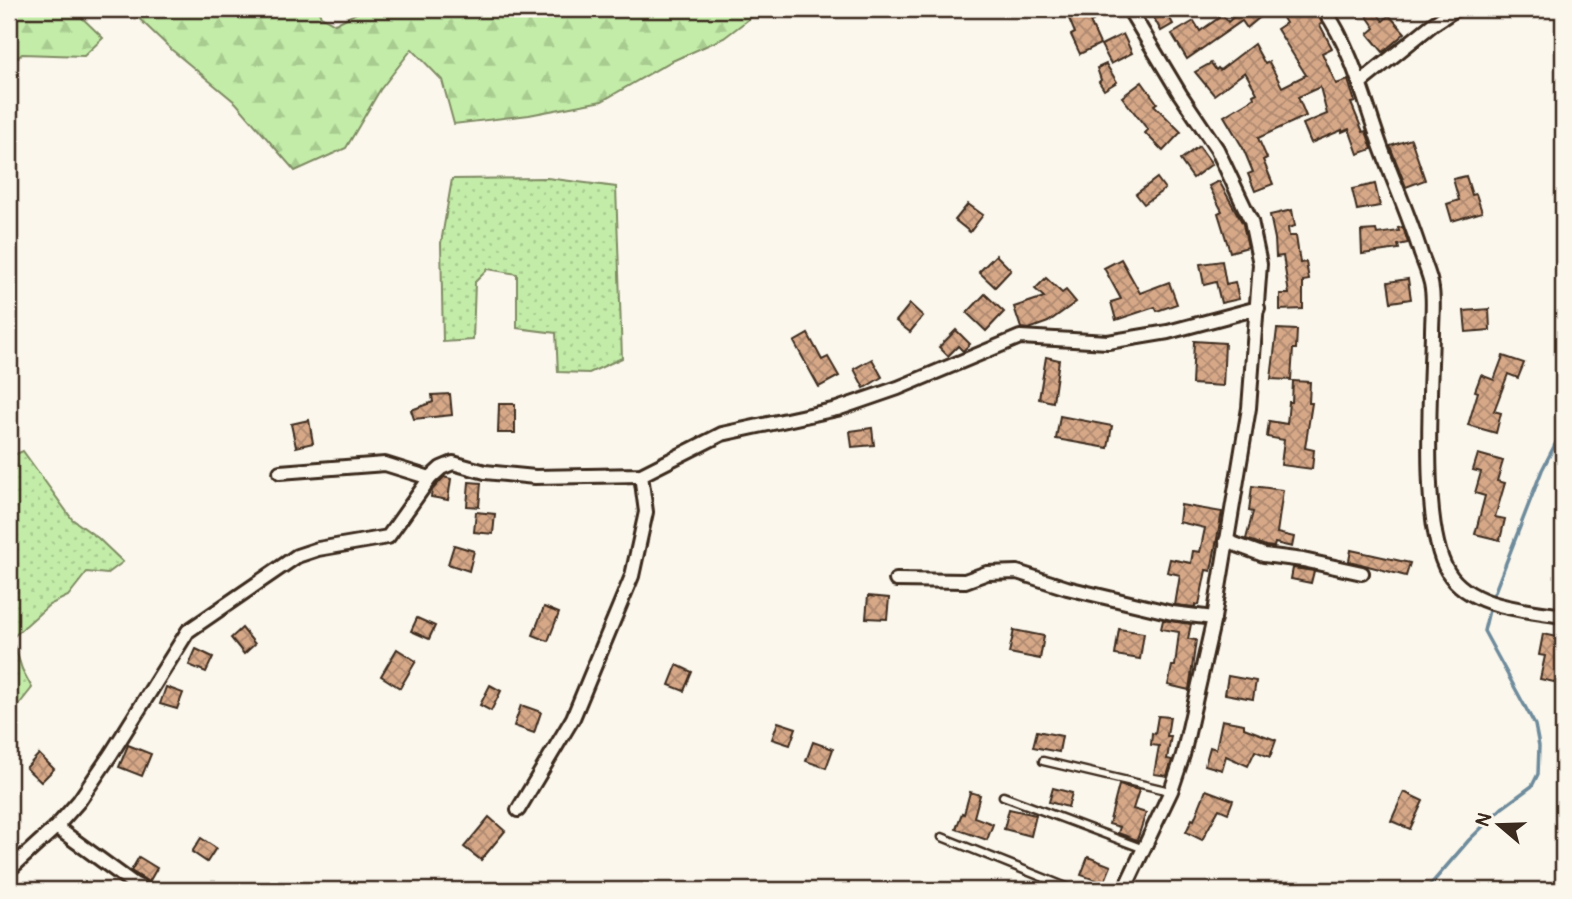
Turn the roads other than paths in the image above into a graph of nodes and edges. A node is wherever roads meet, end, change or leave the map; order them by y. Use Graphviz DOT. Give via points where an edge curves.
graph roads {
  1 [pos="1129,9"];
  2 [pos="1324,9"];
  3 [pos="1457,9"];
  4 [pos="1361,82"];
  5 [pos="1258,308"];
  6 [pos="279,472"];
  7 [pos="641,475"];
  8 [pos="430,478"];
  9 [pos="1226,541"];
  10 [pos="1362,573"];
  11 [pos="896,580"];
  12 [pos="1563,616"];
  13 [pos="1214,618"];
  14 [pos="1043,761"];
  15 [pos="1171,791"];
  16 [pos="1003,796"];
  17 [pos="518,810"];
  18 [pos="56,827"];
  19 [pos="942,837"];
  20 [pos="1144,849"];
  21 [pos="9,870"];
  22 [pos="146,890"];
  23 [pos="1074,890"];
  24 [pos="1124,890"];
  1 -- 5 [label="street" via="1217,149 1251,221 1260,264"];
  2 -- 4 [label="street"];
  3 -- 4 [label="street"];
  4 -- 12 [label="street" via="1432,289 1430,476 1440,557 1466,591 1500,605"];
  5 -- 7 [label="street" via="1168,332 1108,342 1020,337 837,409 722,434"];
  5 -- 9 [label="street" via="1249,408"];
  6 -- 8 [label="street" via="385,464"];
  7 -- 8 [label="street" via="535,477 453,463"];
  7 -- 17 [label="street" via="646,512 632,576 573,718"];
  8 -- 18 [label="street" via="388,537 297,556 188,631 111,754"];
  9 -- 10 [label="street" via="1264,555"];
  9 -- 13 [label="street"];
  11 -- 13 [label="street" via="965,581 987,573 1017,572 1172,613"];
  13 -- 15 [label="street"];
  14 -- 15 [label="lane"];
  15 -- 20 [label="street"];
  16 -- 20 [label="lane"];
  18 -- 21 [label="street"];
  18 -- 22 [label="street"];
  19 -- 23 [label="lane"];
  20 -- 24 [label="street"];
}
